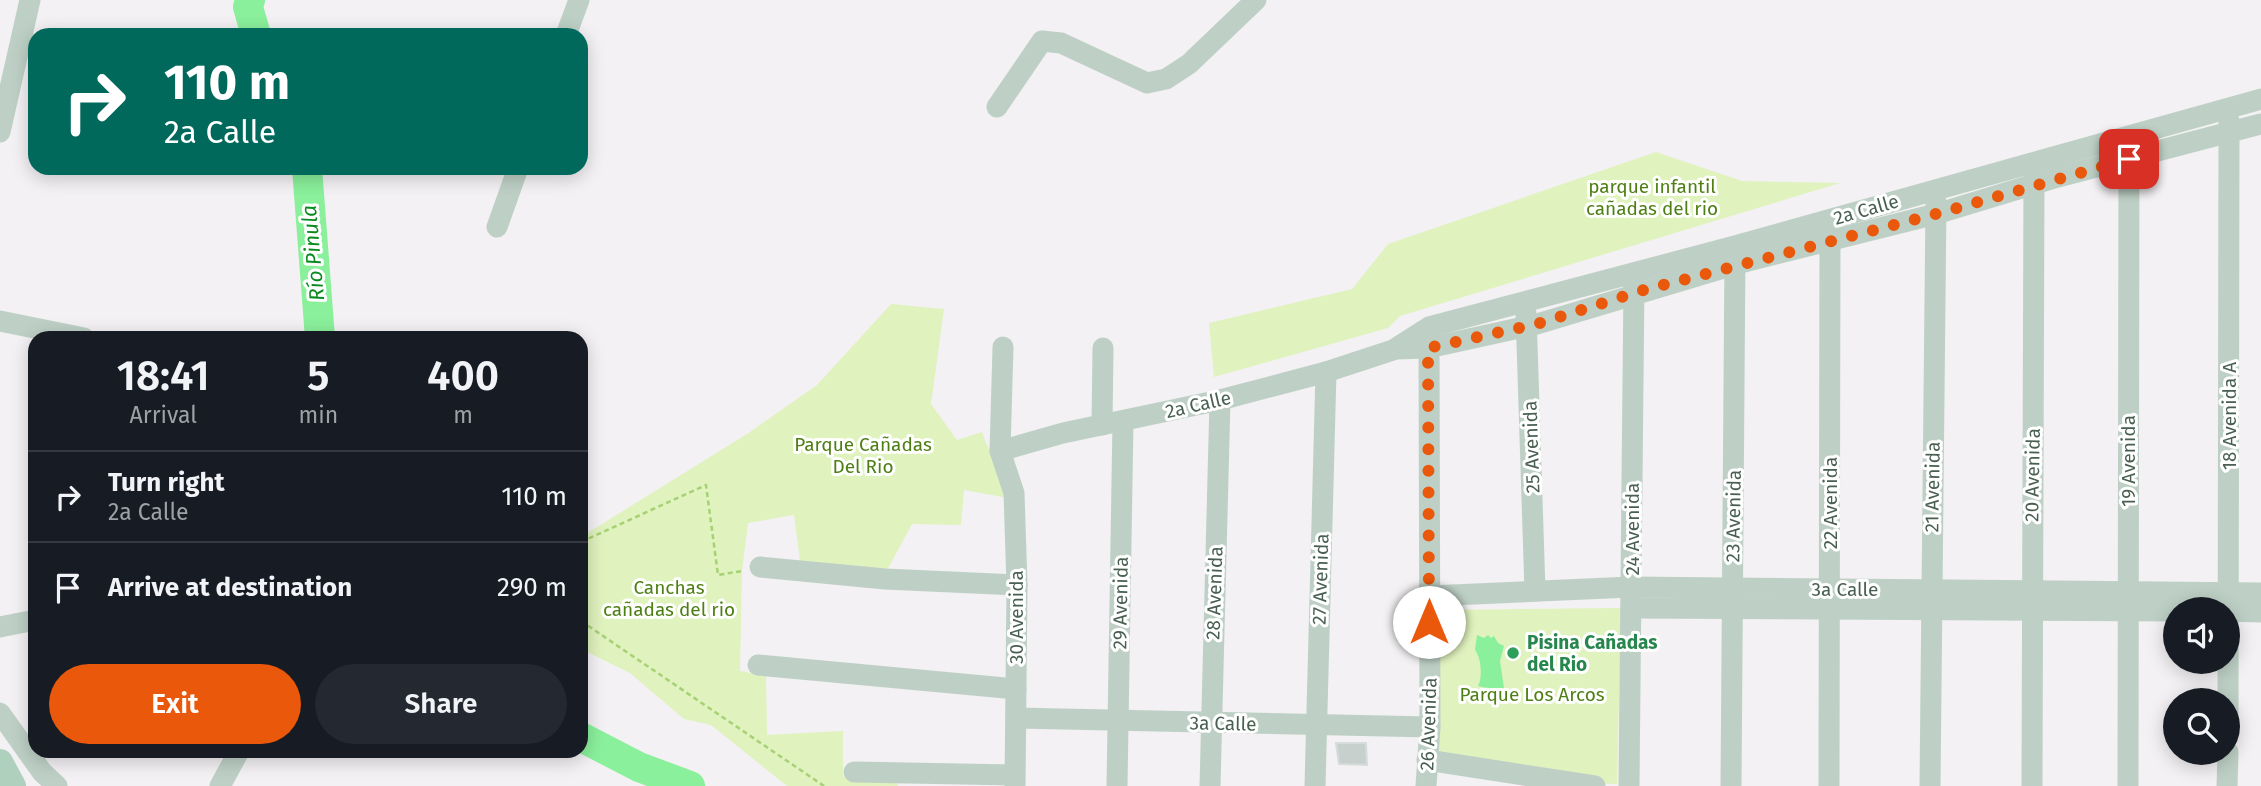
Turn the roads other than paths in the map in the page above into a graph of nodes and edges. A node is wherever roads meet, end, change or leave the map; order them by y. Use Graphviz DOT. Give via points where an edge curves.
graph roads {
  1 [pos="30,0"];
  2 [pos="579,0"];
  3 [pos="1256,0"];
  4 [pos="569,28"];
  5 [pos="5,90"];
  6 [pos="2261,99"];
  7 [pos="997,107"];
  8 [pos="2229,108"];
  9 [pos="2261,124"];
  10 [pos="0,132"];
  11 [pos="2229,133"];
  12 [pos="2129,135"];
  13 [pos="2129,159"];
  14 [pos="2034,174"];
  15 [pos="516,175"];
  16 [pos="1936,189"];
  17 [pos="1936,214"];
  18 [pos="1830,219"];
  19 [pos="497,227"];
  20 [pos="1831,241"];
  21 [pos="1735,256"];
  22 [pos="1634,271"];
  23 [pos="1633,293"];
  24 [pos="1525,302"];
  25 [pos="0,321"];
  26 [pos="1527,327"];
  27 [pos="49,331"];
  28 [pos="1429,337"];
  29 [pos="1003,347"];
  30 [pos="1103,348"];
  31 [pos="1326,372"];
  32 [pos="1220,400"];
  33 [pos="1123,421"];
  34 [pos="1102,425"];
  35 [pos="1000,451"];
  36 [pos="760,567"];
  37 [pos="1017,585"];
  38 [pos="1535,591"];
  39 [pos="2261,593"];
  40 [pos="1429,596"];
  41 [pos="1631,597"];
  42 [pos="2228,597"];
  43 [pos="1732,598"];
  44 [pos="1829,599"];
  45 [pos="1931,599"];
  46 [pos="2032,600"];
  47 [pos="2128,601"];
  48 [pos="2240,601"];
  49 [pos="2163,602"];
  50 [pos="2163,608"];
  51 [pos="2240,608"];
  52 [pos="2261,612"];
  53 [pos="28,621"];
  54 [pos="0,627"];
  55 [pos="758,665"];
  56 [pos="1016,689"];
  57 [pos="0,713"];
  58 [pos="1016,718"];
  59 [pos="1118,722"];
  60 [pos="1209,723"];
  61 [pos="1315,725"];
  62 [pos="1430,727"];
  63 [pos="28,751"];
  64 [pos="33,758"];
  65 [pos="235,758"];
  66 [pos="1427,760"];
  67 [pos="0,762"];
  68 [pos="2228,765"];
  69 [pos="854,772"];
  70 [pos="1015,780"];
  71 [pos="1529,781"];
  72 [pos="13,786"];
  73 [pos="57,786"];
  74 [pos="220,786"];
  75 [pos="1116,786"];
  76 [pos="1210,786"];
  77 [pos="1315,786"];
  78 [pos="1426,786"];
  79 [pos="1595,786"];
  80 [pos="1629,786"];
  81 [pos="1731,786"];
  82 [pos="1829,786"];
  83 [pos="1930,786"];
  84 [pos="2032,786"];
  85 [pos="2128,786"];
  86 [pos="2227,786"];
  1 -- 5 [label="street"];
  2 -- 4 [label="street"];
  3 -- 7 [label="street" via="1189,64 1166,79 1147,83 1061,43 1042,41"];
  5 -- 10 [label="street"];
  6 -- 8 [label="street, 2a Calle"];
  8 -- 11 [label="street, 18 Avenida A"];
  8 -- 12 [label="street, 2a Calle"];
  9 -- 11 [label="street, 2a Calle"];
  11 -- 13 [label="street, 2a Calle"];
  11 -- 42 [label="street, 18 Avenida A"];
  12 -- 13 [label="street, 19 Avenida"];
  12 -- 14 [label="street, 2a Calle"];
  13 -- 14 [label="street, 2a Calle"];
  13 -- 47 [label="street, 19 Avenida"];
  14 -- 16 [label="street, 2a Calle"];
  14 -- 17 [label="street, 2a Calle"];
  14 -- 46 [label="street, 20 Avenida"];
  15 -- 19 [label="street"];
  16 -- 17 [label="street, 21 Avenida"];
  16 -- 18 [label="street, 2a Calle"];
  17 -- 20 [label="street, 2a Calle"];
  17 -- 45 [label="street, 21 Avenida"];
  18 -- 20 [label="street, 22 Avenida"];
  18 -- 21 [label="street, 2a Calle"];
  20 -- 21 [label="street, 2a Calle"];
  20 -- 44 [label="street, 22 Avenida"];
  21 -- 22 [label="street, 2a Calle"];
  21 -- 23 [label="street, 2a Calle"];
  21 -- 43 [label="street, 23 Avenida"];
  22 -- 23 [label="street, 24 Avenida"];
  22 -- 24 [label="street, 2a Calle"];
  23 -- 26 [label="street, 2a Calle"];
  23 -- 41 [label="street, 24 Avenida"];
  24 -- 26 [label="street, 25 Avenida"];
  24 -- 28 [label="street, 2a Calle"];
  25 -- 27 [label="street"];
  26 -- 28 [label="street, 2a Calle"];
  26 -- 38 [label="street, 25 Avenida"];
  28 -- 31 [label="street, 2a Calle"];
  28 -- 40 [label="street, 26 Avenida"];
  29 -- 35 [label="street, 30 Avenida"];
  30 -- 34 [label="street"];
  31 -- 32 [label="street, 2a Calle"];
  31 -- 61 [label="street, 27 Avenida"];
  32 -- 33 [label="street, 2a Calle"];
  32 -- 60 [label="street, 28 Avenida"];
  33 -- 34 [label="street, 2a Calle"];
  33 -- 59 [label="street, 29 Avenida"];
  34 -- 35 [label="street, 2a Calle"];
  35 -- 37 [label="street, 30 Avenida" via="1014,494"];
  36 -- 37 [label="street"];
  37 -- 56 [label="street, 30 Avenida"];
  38 -- 40 [label="street, 3a Calle"];
  38 -- 41 [label="street, 3a Calle"];
  39 -- 48 [label="street, 3a Calle"];
  40 -- 62 [label="street, 26 Avenida"];
  41 -- 43 [label="street, 3a Calle"];
  41 -- 80 [label="street, 24 Avenida"];
  43 -- 44 [label="street, 3a Calle"];
  43 -- 81 [label="street, 23 Avenida"];
  44 -- 45 [label="street, 3a Calle"];
  44 -- 82 [label="street, 22 Avenida"];
  45 -- 46 [label="street, 3a Calle"];
  45 -- 83 [label="street, 21 Avenida"];
  46 -- 47 [label="street, 3a Calle"];
  46 -- 84 [label="street, 20 Avenida"];
  47 -- 49 [label="street, 3a Calle"];
  47 -- 50 [label="street, 3a Calle"];
  47 -- 85 [label="street, 19 Avenida"];
  51 -- 52 [label="street"];
  53 -- 54 [label="street"];
  55 -- 56 [label="street"];
  56 -- 58 [label="street, 30 Avenida"];
  57 -- 63 [label="street"];
  58 -- 59 [label="street, 3a Calle"];
  58 -- 70 [label="street, 30 Avenida"];
  59 -- 60 [label="street, 3a Calle"];
  59 -- 75 [label="street, 29 Avenida"];
  60 -- 61 [label="street, 3a Calle"];
  60 -- 76 [label="street, 28 Avenida"];
  61 -- 62 [label="street, 3a Calle"];
  61 -- 77 [label="street, 27 Avenida"];
  62 -- 66 [label="street, 26 Avenida"];
  64 -- 73 [label="street"];
  65 -- 74 [label="street"];
  66 -- 71 [label="street"];
  66 -- 78 [label="street, 26 Avenida"];
  67 -- 72 [label="main road"];
  68 -- 86 [label="street"];
  69 -- 70 [label="street"];
  71 -- 79 [label="street"];
}
